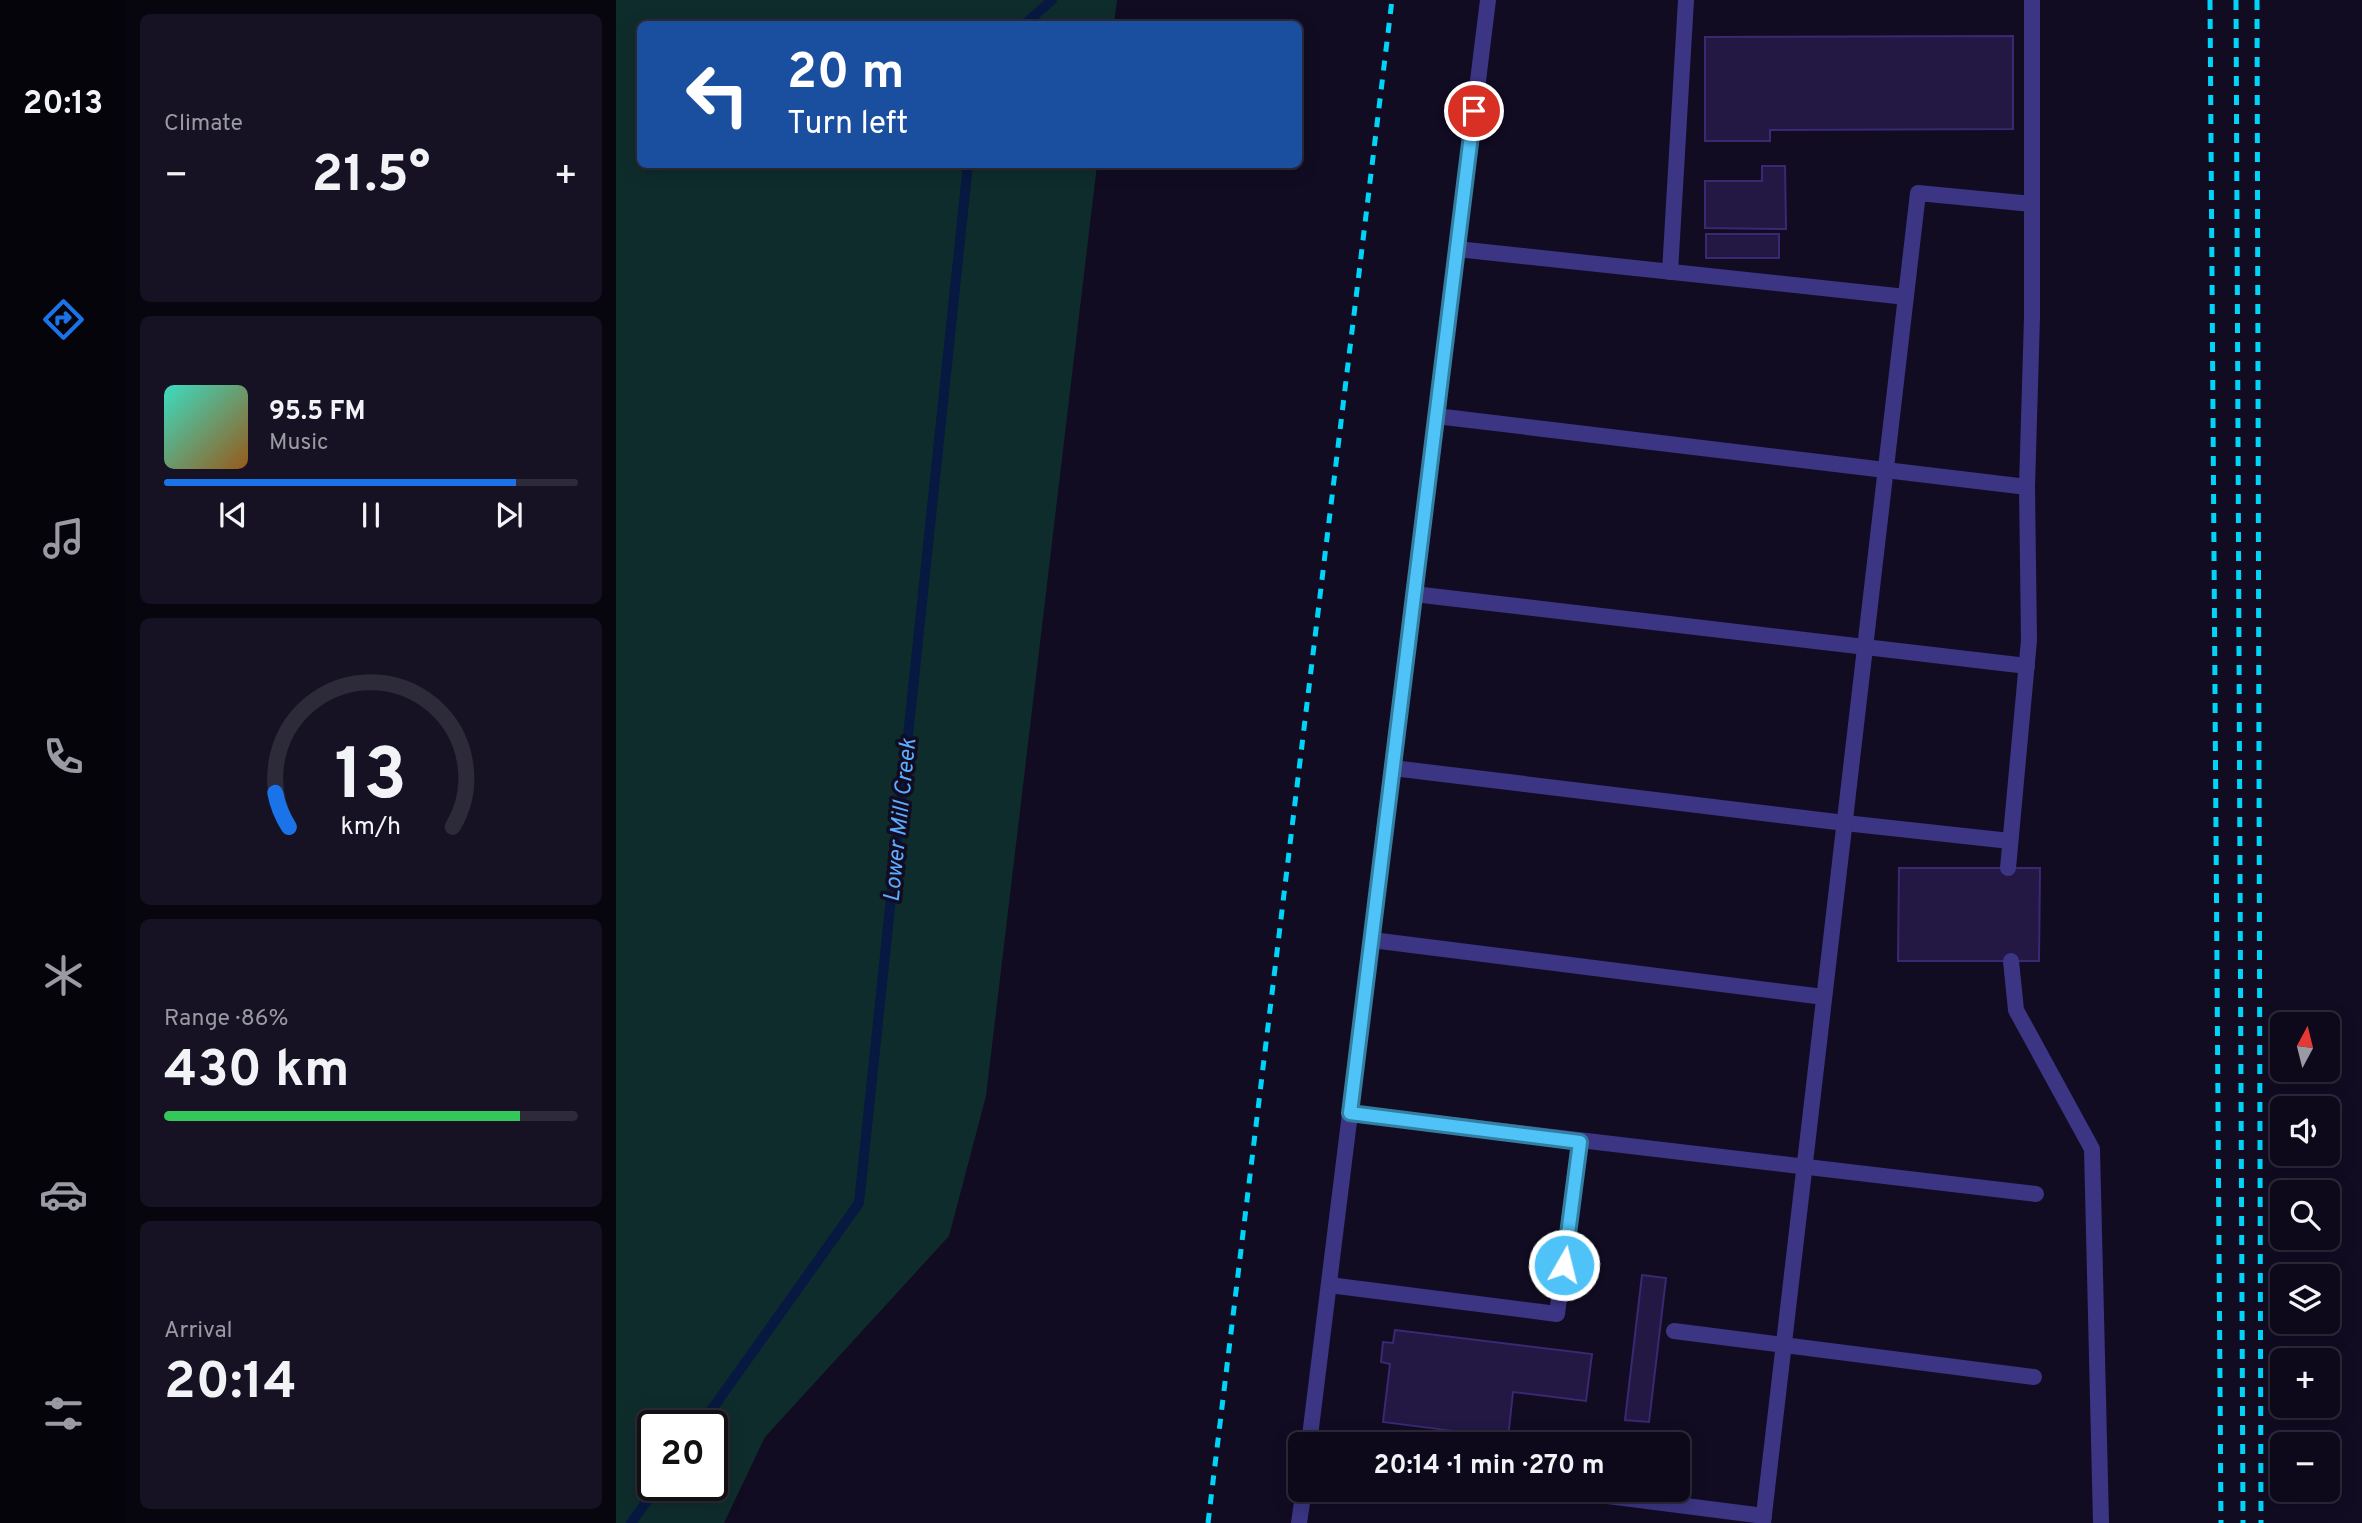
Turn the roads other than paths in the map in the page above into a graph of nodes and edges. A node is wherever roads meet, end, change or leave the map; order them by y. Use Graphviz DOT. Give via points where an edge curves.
graph roads {
  1 [pos="1488,0"];
  2 [pos="1686,0"];
  3 [pos="2032,0"];
  4 [pos="2032,204"];
  5 [pos="1457,249"];
  6 [pos="1670,272"];
  7 [pos="1906,297"];
  8 [pos="1436,416"];
  9 [pos="1886,471"];
  10 [pos="2027,487"];
  11 [pos="1414,594"];
  12 [pos="1865,648"];
  13 [pos="2027,666"];
  14 [pos="1393,768"];
  15 [pos="1844,823"];
  16 [pos="2010,841"];
  17 [pos="2008,868"];
  18 [pos="1372,940"];
  19 [pos="2011,961"];
  20 [pos="1824,997"];
  21 [pos="1350,1113"];
  22 [pos="1580,1142"];
  23 [pos="1805,1167"];
  24 [pos="2036,1194"];
  25 [pos="1329,1285"];
  26 [pos="1674,1331"];
  27 [pos="1783,1346"];
  28 [pos="2034,1377"];
  29 [pos="1311,1432"];
  30 [pos="1302,1502"];
  31 [pos="1641,1502"];
  32 [pos="1763,1520"];
  33 [pos="1299,1523"];
  34 [pos="2101,1523"];
  1 -- 5 [label="lane"];
  2 -- 6 [label="lane"];
  3 -- 4 [label="lane"];
  4 -- 7 [label="lane" via="1918,193"];
  4 -- 10 [label="lane"];
  5 -- 6 [label="lane"];
  5 -- 8 [label="lane"];
  6 -- 7 [label="lane"];
  7 -- 9 [label="lane"];
  8 -- 9 [label="lane"];
  8 -- 11 [label="lane"];
  9 -- 10 [label="lane"];
  9 -- 12 [label="lane"];
  10 -- 13 [label="lane"];
  11 -- 12 [label="lane"];
  11 -- 14 [label="lane"];
  12 -- 13 [label="lane"];
  12 -- 15 [label="lane"];
  13 -- 16 [label="lane"];
  14 -- 15 [label="lane"];
  14 -- 18 [label="lane"];
  15 -- 16 [label="lane"];
  15 -- 20 [label="lane"];
  16 -- 17 [label="lane"];
  18 -- 20 [label="lane"];
  18 -- 21 [label="lane"];
  19 -- 34 [label="lane" via="2016,1010 2092,1149"];
  20 -- 23 [label="lane"];
  21 -- 22 [label="lane"];
  21 -- 25 [label="lane"];
  22 -- 23 [label="lane"];
  22 -- 25 [label="lane" via="1557,1314"];
  23 -- 24 [label="lane"];
  23 -- 27 [label="lane"];
  25 -- 29 [label="lane"];
  26 -- 27 [label="lane"];
  27 -- 28 [label="lane"];
  27 -- 32 [label="lane"];
  30 -- 33 [label="lane"];
  31 -- 32 [label="lane"];
}
